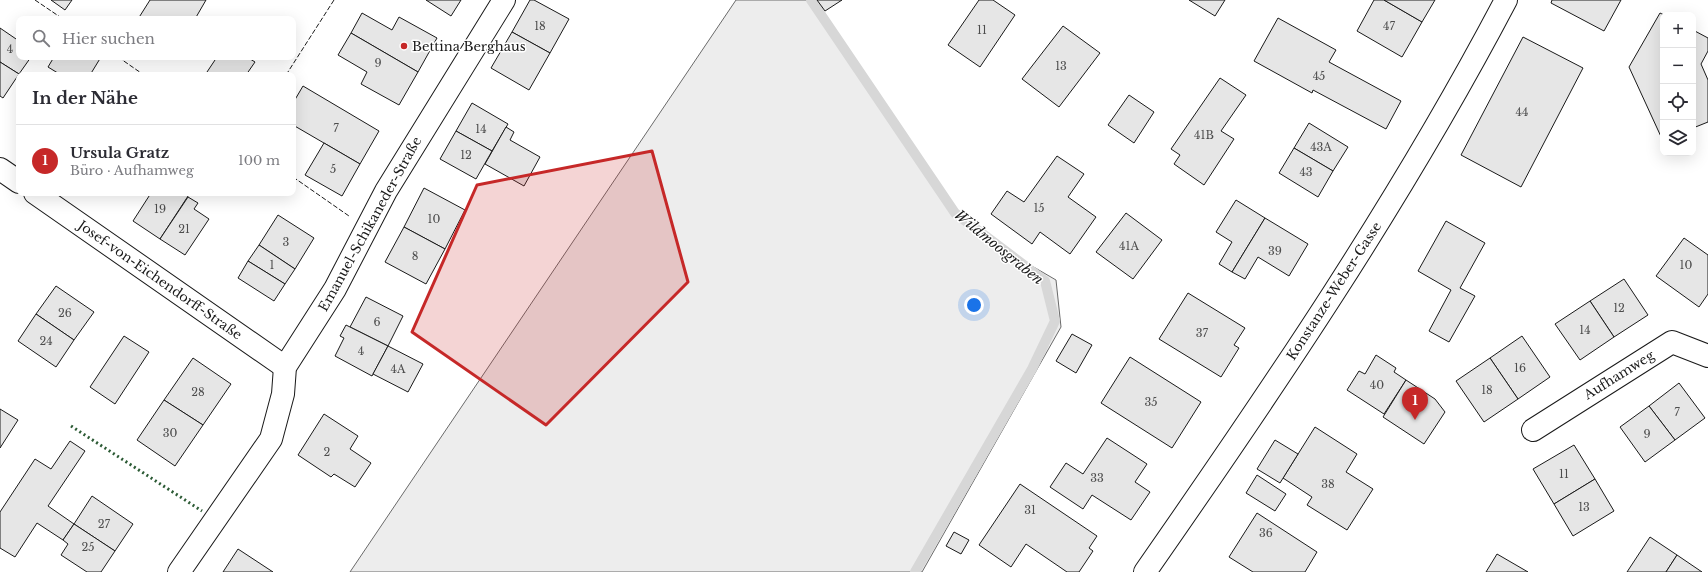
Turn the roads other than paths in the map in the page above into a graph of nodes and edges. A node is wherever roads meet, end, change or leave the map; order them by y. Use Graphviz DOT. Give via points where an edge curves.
graph roads {
  1 [pos="504,0"];
  2 [pos="1506,0"];
  3 [pos="0,169"];
  4 [pos="16,180"];
  5 [pos="39,196"];
  6 [pos="1708,356"];
  7 [pos="285,367"];
  8 [pos="1533,430"];
  9 [pos="179,572"];
  10 [pos="1145,572"];
  1 -- 7 [label="street, Emanuel-Schikaneder-Straße" via="386,191 335,289"];
  2 -- 10 [label="street, Konstanze-Weber-Gasse" via="1413,167 1262,403"];
  3 -- 4 [label="street"];
  5 -- 7 [label="street, Josef-von-Eichendorff-Straße"];
  6 -- 8 [label="street, Aufhamweg" via="1672,342"];
  7 -- 9 [label="street" via="283,394 271,439"];
}
